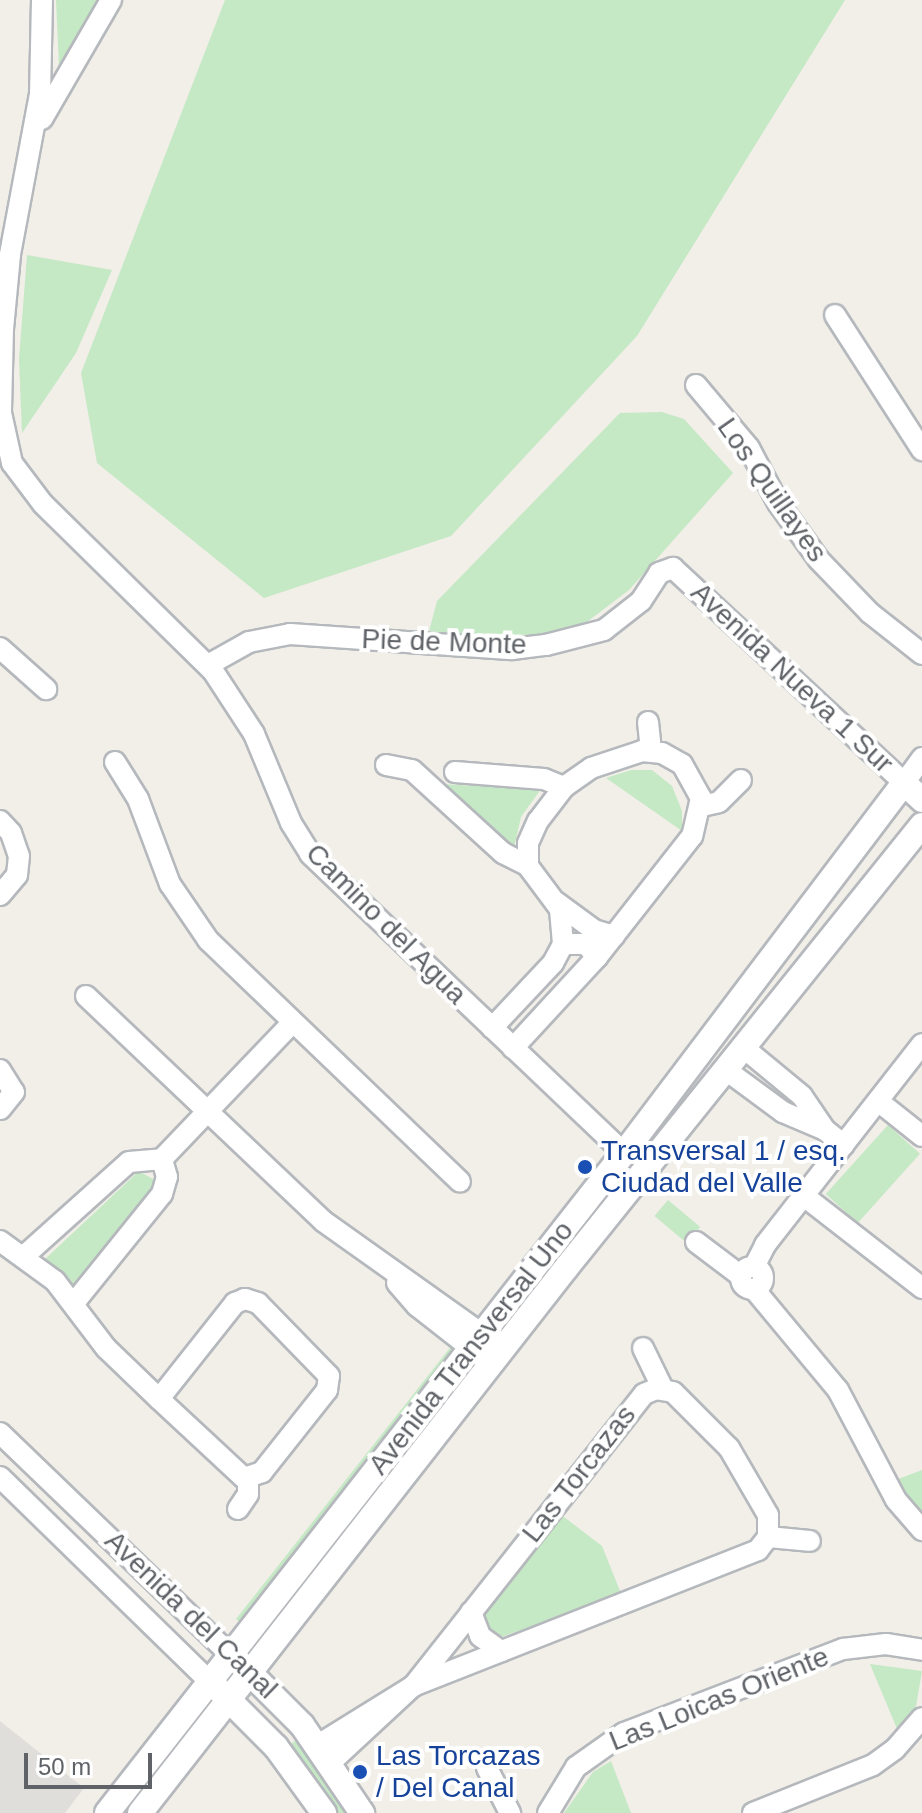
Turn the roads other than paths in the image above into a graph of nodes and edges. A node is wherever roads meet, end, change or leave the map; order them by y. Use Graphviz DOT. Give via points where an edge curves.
graph roads {
  1 [pos="42,0"];
  2 [pos="111,0"];
  3 [pos="33,137"];
  4 [pos="5,250"];
  5 [pos="835,315"];
  6 [pos="696,385"];
  7 [pos="922,450"];
  8 [pos="659,573"];
  9 [pos="0,648"];
  10 [pos="922,654"];
  11 [pos="208,665"];
  12 [pos="46,689"];
  13 [pos="648,722"];
  14 [pos="651,751"];
  15 [pos="922,758"];
  16 [pos="115,762"];
  17 [pos="386,765"];
  18 [pos="455,772"];
  19 [pos="741,780"];
  20 [pos="904,783"];
  21 [pos="564,787"];
  22 [pos="922,800"];
  23 [pos="702,806"];
  24 [pos="0,821"];
  25 [pos="922,825"];
  26 [pos="857,847"];
  27 [pos="528,866"];
  28 [pos="885,870"];
  29 [pos="0,895"];
  30 [pos="556,902"];
  31 [pos="614,936"];
  32 [pos="563,944"];
  33 [pos="597,957"];
  34 [pos="772,958"];
  35 [pos="798,979"];
  36 [pos="86,996"];
  37 [pos="291,1024"];
  38 [pos="492,1028"];
  39 [pos="922,1044"];
  40 [pos="513,1048"];
  41 [pos="744,1048"];
  42 [pos="0,1070"];
  43 [pos="726,1070"];
  44 [pos="674,1084"];
  45 [pos="878,1101"];
  46 [pos="698,1105"];
  47 [pos="0,1109"];
  48 [pos="206,1113"];
  49 [pos="825,1130"];
  50 [pos="922,1136"];
  51 [pos="844,1145"];
  52 [pos="624,1153"];
  53 [pos="162,1159"];
  54 [pos="460,1182"];
  55 [pos="804,1196"];
  56 [pos="0,1241"];
  57 [pos="696,1242"];
  58 [pos="23,1257"];
  59 [pos="750,1277"];
  60 [pos="922,1288"];
  61 [pos="74,1303"];
  62 [pos="477,1341"];
  63 [pos="643,1348"];
  64 [pos="497,1357"];
  65 [pos="663,1389"];
  66 [pos="159,1399"];
  67 [pos="0,1433"];
  68 [pos="0,1477"];
  69 [pos="248,1479"];
  70 [pos="238,1509"];
  71 [pos="922,1530"];
  72 [pos="768,1537"];
  73 [pos="321,1540"];
  74 [pos="810,1541"];
  75 [pos="341,1556"];
  76 [pos="471,1612"];
  77 [pos="922,1650"];
  78 [pos="501,1651"];
  79 [pos="231,1655"];
  80 [pos="250,1672"];
  81 [pos="210,1682"];
  82 [pos="413,1686"];
  83 [pos="229,1699"];
  84 [pos="922,1718"];
  85 [pos="302,1725"];
  86 [pos="914,1741"];
  87 [pos="276,1747"];
  88 [pos="324,1753"];
  89 [pos="487,1768"];
  90 [pos="107,1813"];
  91 [pos="140,1813"];
  92 [pos="324,1813"];
  93 [pos="362,1813"];
  94 [pos="510,1813"];
  95 [pos="548,1813"];
  96 [pos="753,1813"];
  1 -- 3 [label="street" via="42,74"];
  2 -- 3 [label="street"];
  3 -- 4 [label="street"];
  4 -- 11 [label="street, Camino del Agua" via="1,378 6,447 31,491"];
  5 -- 7 [label="street"];
  6 -- 10 [label="street, Los Quillayes" via="749,448 778,503 819,560 870,613"];
  8 -- 11 [label="street, Pie de Monte" via="641,601 604,630 546,645 512,649 290,634 249,642"];
  8 -- 20 [label="street, Avenida Nueva 1 Sur" via="668,568 678,571"];
  9 -- 12 [label="street"];
  11 -- 38 [label="street, Camino del Agua" via="254,734 291,823 310,854"];
  13 -- 14 [label="street"];
  14 -- 21 [label="street" via="591,768"];
  14 -- 23 [label="street" via="673,757 690,772"];
  15 -- 20 [label="street"];
  16 -- 37 [label="street" via="138,799 181,904 223,957"];
  17 -- 27 [label="street" via="412,770 503,853"];
  18 -- 21 [label="street" via="544,779"];
  19 -- 23 [label="street" via="719,802"];
  20 -- 22 [label="street, Avenida Nueva 1 Sur"];
  20 -- 26 [label="street, Avenida Transversal Uno"];
  21 -- 27 [label="street" via="532,831"];
  23 -- 31 [label="street" via="692,836"];
  24 -- 29 [label="street" via="19,856 17,875"];
  25 -- 28 [label="street, Avenida Transversal Uno"];
  26 -- 28 [label="street" via="878,853"];
  26 -- 34 [label="street, Avenida Transversal Uno"];
  27 -- 30 [label="street"];
  28 -- 35 [label="street, Avenida Transversal Uno"];
  30 -- 31 [label="street" via="594,930"];
  30 -- 32 [label="street" via="565,926"];
  31 -- 33 [label="street"];
  32 -- 33 [label="street" via="586,944"];
  32 -- 38 [label="street" via="553,963"];
  33 -- 40 [label="street"];
  34 -- 35 [label="street" via="788,964"];
  34 -- 44 [label="street, Avenida Transversal Uno"];
  35 -- 41 [label="street, Avenida Transversal Uno"];
  36 -- 48 [label="street"];
  37 -- 48 [label="street"];
  37 -- 54 [label="street"];
  38 -- 40 [label="street, Camino del Agua"];
  39 -- 45 [label="street"];
  40 -- 52 [label="street, Camino del Agua"];
  41 -- 43 [label="street, Avenida Transversal Uno"];
  41 -- 49 [label="street" via="802,1096"];
  42 -- 47 [label="street" via="14,1092"];
  43 -- 46 [label="street, Avenida Transversal Uno"];
  43 -- 49 [label="street" via="783,1112"];
  44 -- 46 [label="street"];
  44 -- 52 [label="street, Avenida Transversal Uno"];
  45 -- 50 [label="street"];
  45 -- 51 [label="street"];
  46 -- 64 [label="street, Avenida Transversal Uno"];
  48 -- 53 [label="street"];
  48 -- 62 [label="street" via="323,1221"];
  49 -- 51 [label="street"];
  51 -- 55 [label="street"];
  52 -- 62 [label="street, Avenida Transversal Uno"];
  53 -- 58 [label="street" via="129,1162"];
  53 -- 61 [label="street" via="167,1177 162,1194"];
  55 -- 59 [label="street"];
  55 -- 60 [label="street"];
  56 -- 58 [label="street"];
  57 -- 59 [label="street"];
  58 -- 61 [label="street"];
  59 -- 71 [label="street" via="838,1390 896,1500"];
  61 -- 66 [label="street" via="106,1348"];
  62 -- 64 [label="street"];
  62 -- 73 [label="street, Avenida Transversal Uno"];
  63 -- 65 [label="street"];
  64 -- 75 [label="street, Avenida Transversal Uno"];
  65 -- 72 [label="street, Las Torcazas" via="692,1407 729,1448 765,1509"];
  65 -- 76 [label="street, Las Torcazas" via="638,1399"];
  66 -- 69 [label="street"];
  66 -- 69 [label="street" via="235,1303 258,1303 323,1365 330,1381 262,1472"];
  67 -- 79 [label="street, Avenida del Canal"];
  68 -- 81 [label="street, Avenida del Canal"];
  69 -- 70 [label="street" via="248,1494"];
  72 -- 74 [label="street"];
  72 -- 78 [label="street, Las Torcazas" via="751,1554"];
  73 -- 75 [label="street"];
  73 -- 79 [label="street, Avenida Transversal Uno"];
  75 -- 80 [label="street, Avenida Transversal Uno"];
  76 -- 78 [label="street" via="480,1636"];
  76 -- 82 [label="street, Las Torcazas"];
  77 -- 95 [label="street, Las Loicas Oriente" via="886,1644 843,1649 624,1733 576,1767"];
  78 -- 82 [label="street, Las Torcazas"];
  79 -- 80 [label="street, Avenida del Canal"];
  79 -- 81 [label="street, Avenida Transversal Uno"];
  80 -- 83 [label="street, Avenida Transversal Uno"];
  80 -- 85 [label="street, Avenida del Canal"];
  81 -- 83 [label="street, Avenida del Canal"];
  81 -- 90 [label="street, Avenida Transversal Uno"];
  82 -- 88 [label="street, Las Torcazas"];
  83 -- 87 [label="street, Avenida del Canal"];
  83 -- 91 [label="street, Avenida Transversal Uno"];
  84 -- 86 [label="street"];
  85 -- 87 [label="street" via="285,1732"];
  85 -- 88 [label="street, Avenida del Canal"];
  86 -- 96 [label="street" via="873,1765"];
  87 -- 92 [label="street, Avenida del Canal"];
  88 -- 93 [label="street, Avenida del Canal"];
  89 -- 94 [label="street"];
}
